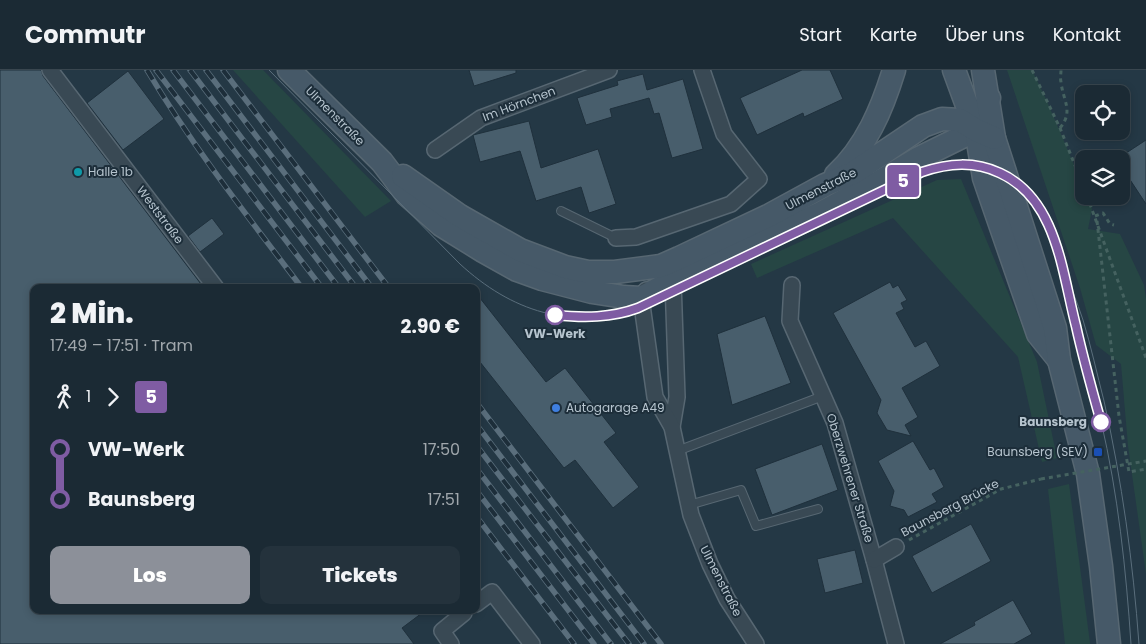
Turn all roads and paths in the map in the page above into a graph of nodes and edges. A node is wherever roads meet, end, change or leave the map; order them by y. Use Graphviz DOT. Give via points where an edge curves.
graph roads {
  1 [pos="50,70"];
  2 [pos="289,70"];
  3 [pos="609,70"];
  4 [pos="702,70"];
  5 [pos="894,70"];
  6 [pos="954,70"];
  7 [pos="983,70"];
  8 [pos="1032,70"];
  9 [pos="1061,70"];
  10 [pos="1060,128"];
  11 [pos="985,134"];
  12 [pos="435,150"];
  13 [pos="382,162"];
  14 [pos="1075,166"];
  15 [pos="825,185"];
  16 [pos="1091,205"];
  17 [pos="561,211"];
  18 [pos="1095,216"];
  19 [pos="1097,222"];
  20 [pos="1114,226"];
  21 [pos="616,238"];
  22 [pos="667,274"];
  23 [pos="213,284"];
  24 [pos="792,285"];
  25 [pos="641,298"];
  26 [pos="1145,353"];
  27 [pos="1146,358"];
  28 [pos="823,396"];
  29 [pos="672,427"];
  30 [pos="677,451"];
  31 [pos="1146,461"];
  32 [pos="1146,469"];
  33 [pos="689,505"];
  34 [pos="818,509"];
  35 [pos="896,547"];
  36 [pos="874,560"];
  37 [pos="480,600"];
  38 [pos="462,614"];
  39 [pos="451,644"];
  40 [pos="532,644"];
  41 [pos="756,644"];
  42 [pos="896,644"];
  43 [pos="1109,644"];
  1 -- 23 [label="street, Weststraße"];
  2 -- 13 [label="main road, Ulmenstraße"];
  3 -- 12 [label="street, Im Hörnchen" via="481,118"];
  4 -- 21 [label="street" via="724,134 759,179 730,204 636,237"];
  5 -- 15 [label="main road" via="886,98 871,129 850,162"];
  6 -- 11 [label="main road"];
  7 -- 11 [label="main road" via="989,98"];
  8 -- 10 [label="path"];
  9 -- 10 [label="path" via="1068,109"];
  10 -- 14 [label="path"];
  11 -- 15 [label="main road, Ulmenstraße" via="960,120 942,119 923,126 853,173"];
  11 -- 22 [label="main road, Ulmenstraße" via="919,158 821,213"];
  11 -- 43 [label="main road" via="984,178 1038,334 1059,360 1088,474"];
  13 -- 22 [label="main road, Ulmenstraße" via="498,240 541,260 588,272"];
  13 -- 25 [label="main road, Ulmenstraße" via="406,195 441,225 517,270 592,292"];
  15 -- 22 [label="main road, Ulmenstraße"];
  16 -- 18 [label="path"];
  17 -- 21 [label="lane"];
  18 -- 19 [label="path"];
  18 -- 20 [label="path" via="1103,212"];
  19 -- 26 [label="path"];
  19 -- 32 [label="path" via="1119,416 1129,472"];
  22 -- 25 [label="main road, Ulmenstraße"];
  22 -- 29 [label="street, Ulmenstraße" via="677,397"];
  24 -- 28 [label="street, Oberzwehrener Straße" via="790,321"];
  25 -- 29 [label="street, Ulmenstraße" via="655,397"];
  26 -- 27 [label="path"];
  28 -- 30 [label="lane"];
  28 -- 36 [label="street, Oberzwehrener Straße" via="835,423"];
  29 -- 30 [label="street, Ulmenstraße"];
  30 -- 33 [label="street, Ulmenstraße"];
  31 -- 35 [label="path, Baunsberg Brücke, bridge" via="1002,489"];
  33 -- 34 [label="lane" via="741,490 756,526"];
  33 -- 41 [label="street, Ulmenstraße" via="710,564"];
  35 -- 36 [label="street, Oberzwehrener Straße"];
  36 -- 42 [label="street, Oberzwehrener Straße"];
  37 -- 40 [label="street" via="492,592"];
  38 -- 39 [label="street" via="442,631"];
}
